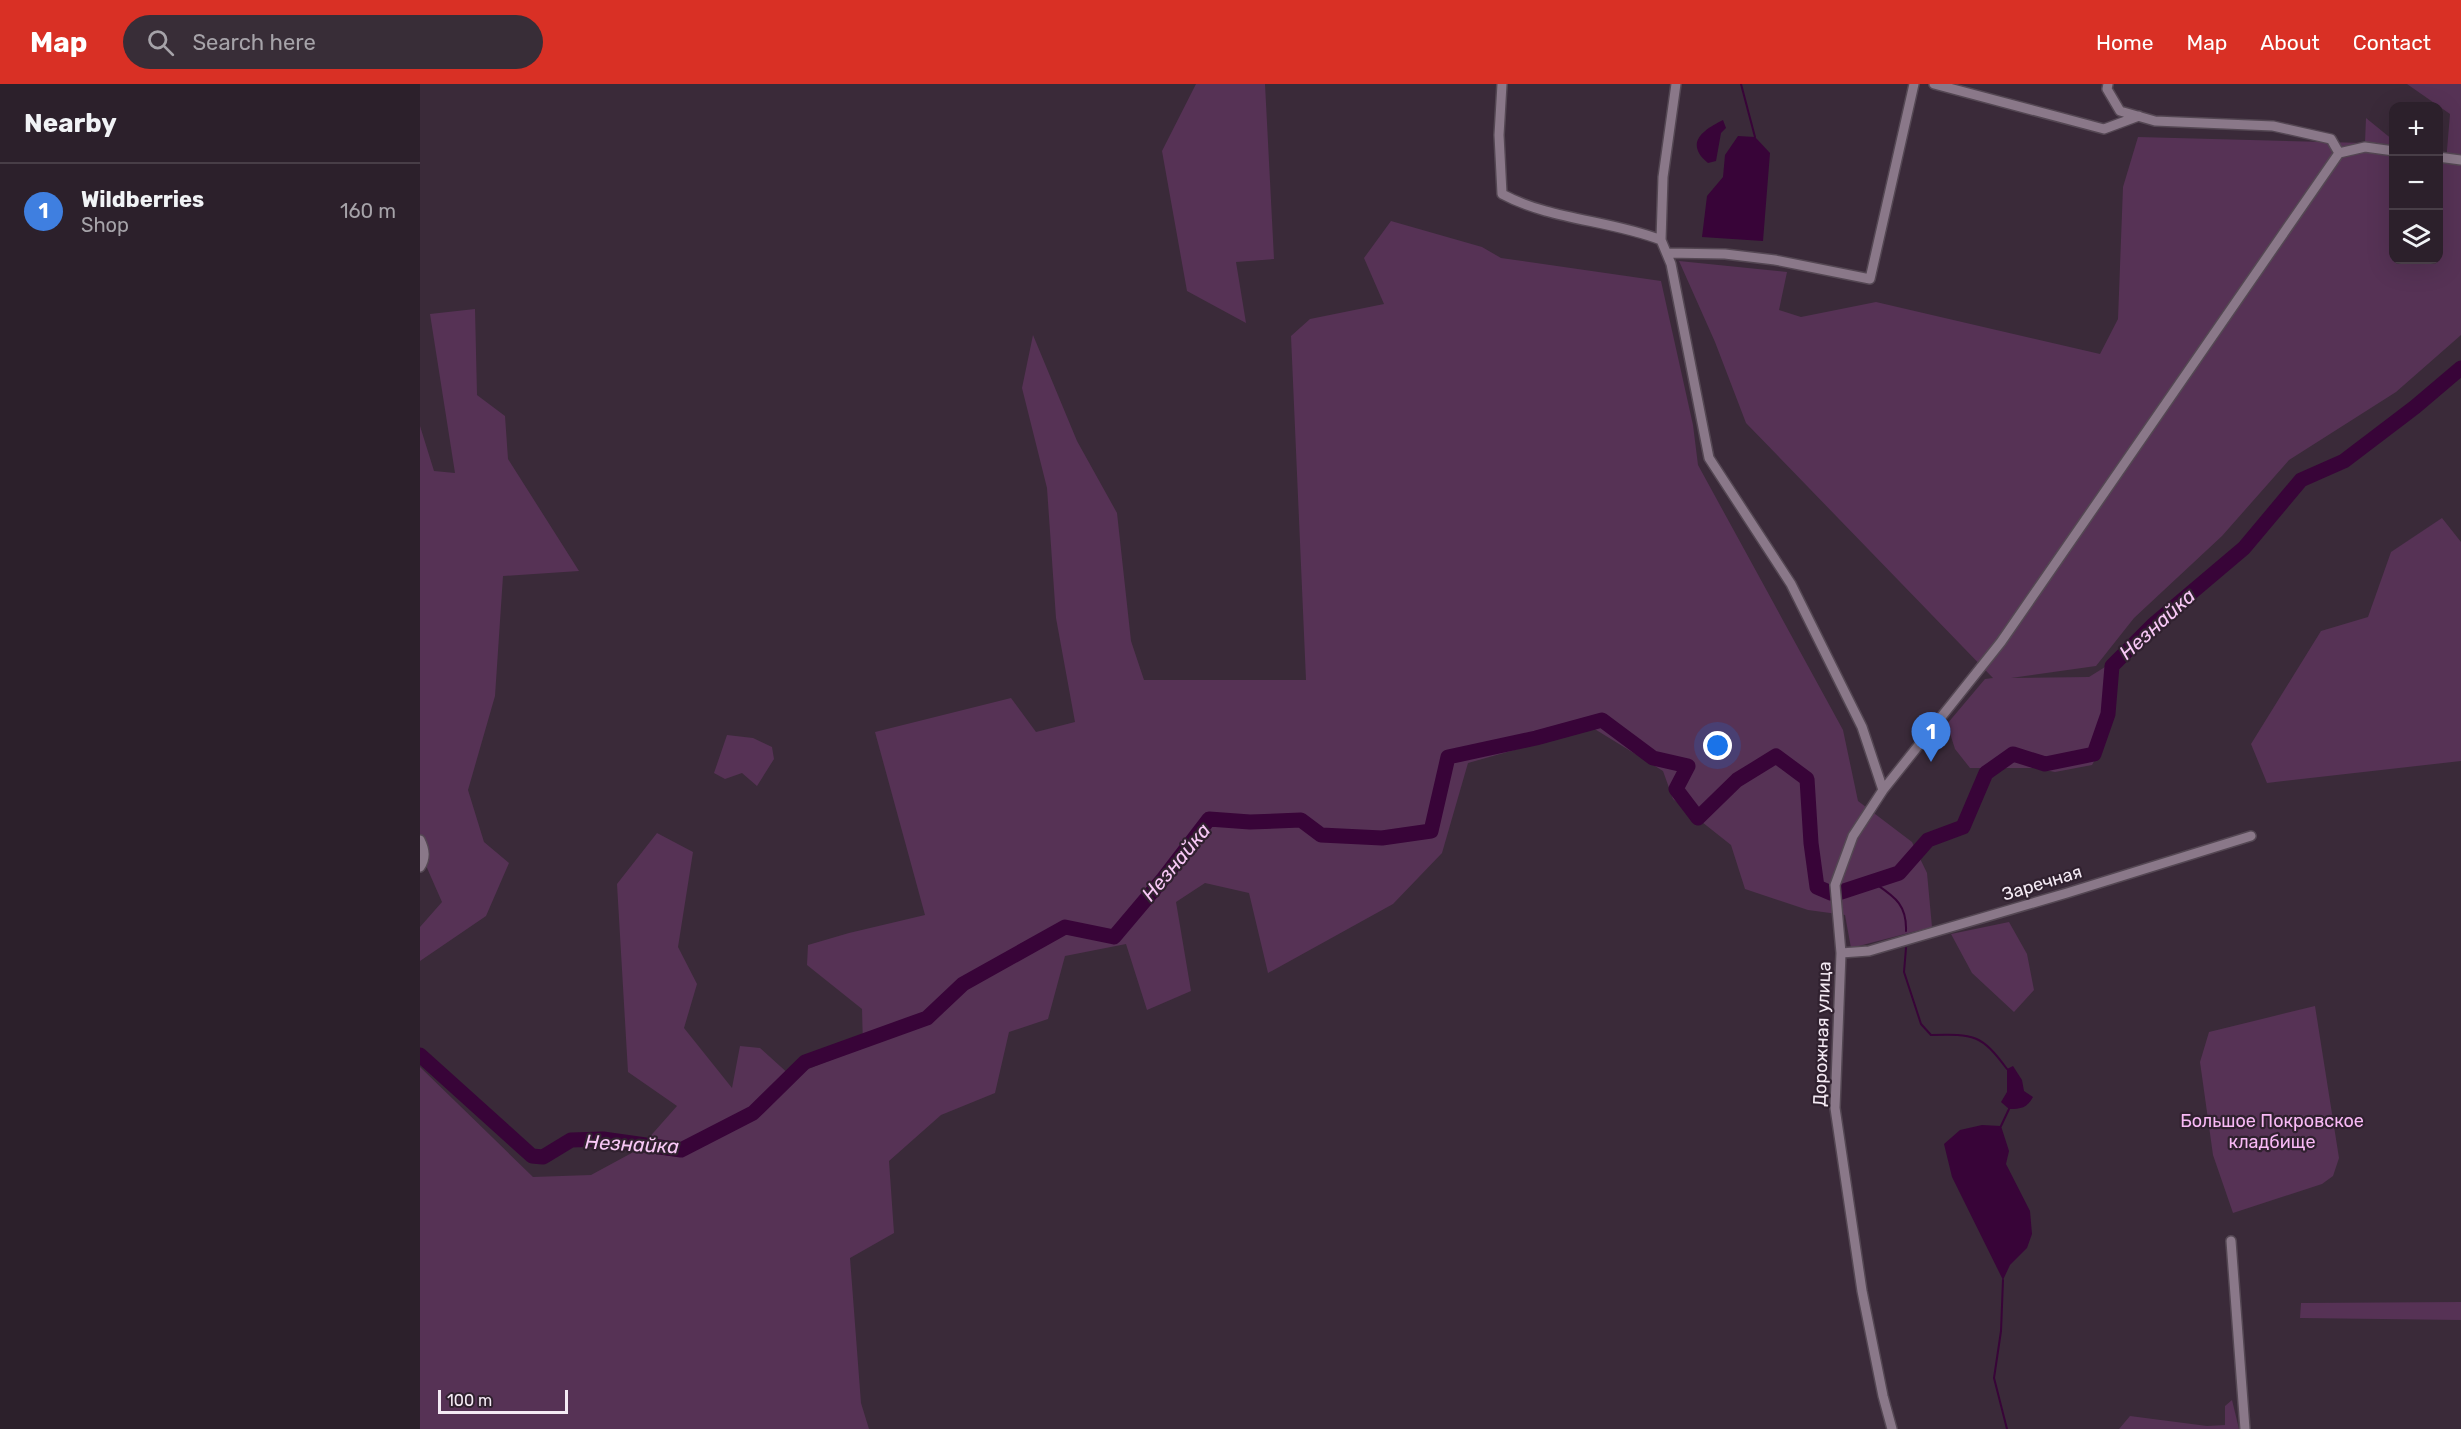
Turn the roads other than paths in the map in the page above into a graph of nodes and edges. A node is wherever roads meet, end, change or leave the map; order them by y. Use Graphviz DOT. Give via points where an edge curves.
graph roads {
  1 [pos="1502,84"];
  2 [pos="1676,84"];
  3 [pos="1914,84"];
  4 [pos="1934,84"];
  5 [pos="2108,84"];
  6 [pos="2139,116"];
  7 [pos="2389,150"];
  8 [pos="2339,153"];
  9 [pos="2443,158"];
  10 [pos="2461,160"];
  11 [pos="1661,240"];
  12 [pos="1666,253"];
  13 [pos="1883,790"];
  14 [pos="2251,836"];
  15 [pos="420,840"];
  16 [pos="420,867"];
  17 [pos="1842,953"];
  18 [pos="2231,1241"];
  19 [pos="1892,1429"];
  20 [pos="2245,1429"];
  1 -- 11 [label="street" via="1502,194 1522,205"];
  2 -- 11 [label="street" via="1663,177"];
  3 -- 12 [label="street" via="1870,279 1775,260"];
  4 -- 6 [label="street" via="2104,129"];
  5 -- 6 [label="street" via="2120,111"];
  6 -- 8 [label="street" via="2155,121 2273,126 2331,139"];
  7 -- 8 [label="street" via="2365,147"];
  8 -- 13 [label="street" via="2001,642"];
  9 -- 10 [label="street"];
  11 -- 12 [label="street"];
  12 -- 13 [label="street" via="1709,458 1791,584 1862,727"];
  13 -- 17 [label="street, Дорожная улица" via="1853,836 1834,885"];
  14 -- 17 [label="street, Заречная" via="1869,951"];
  15 -- 16 [label="street" via="425,860"];
  17 -- 19 [label="street, Дорожная улица" via="1835,1108 1862,1291"];
  18 -- 20 [label="street"];
}
